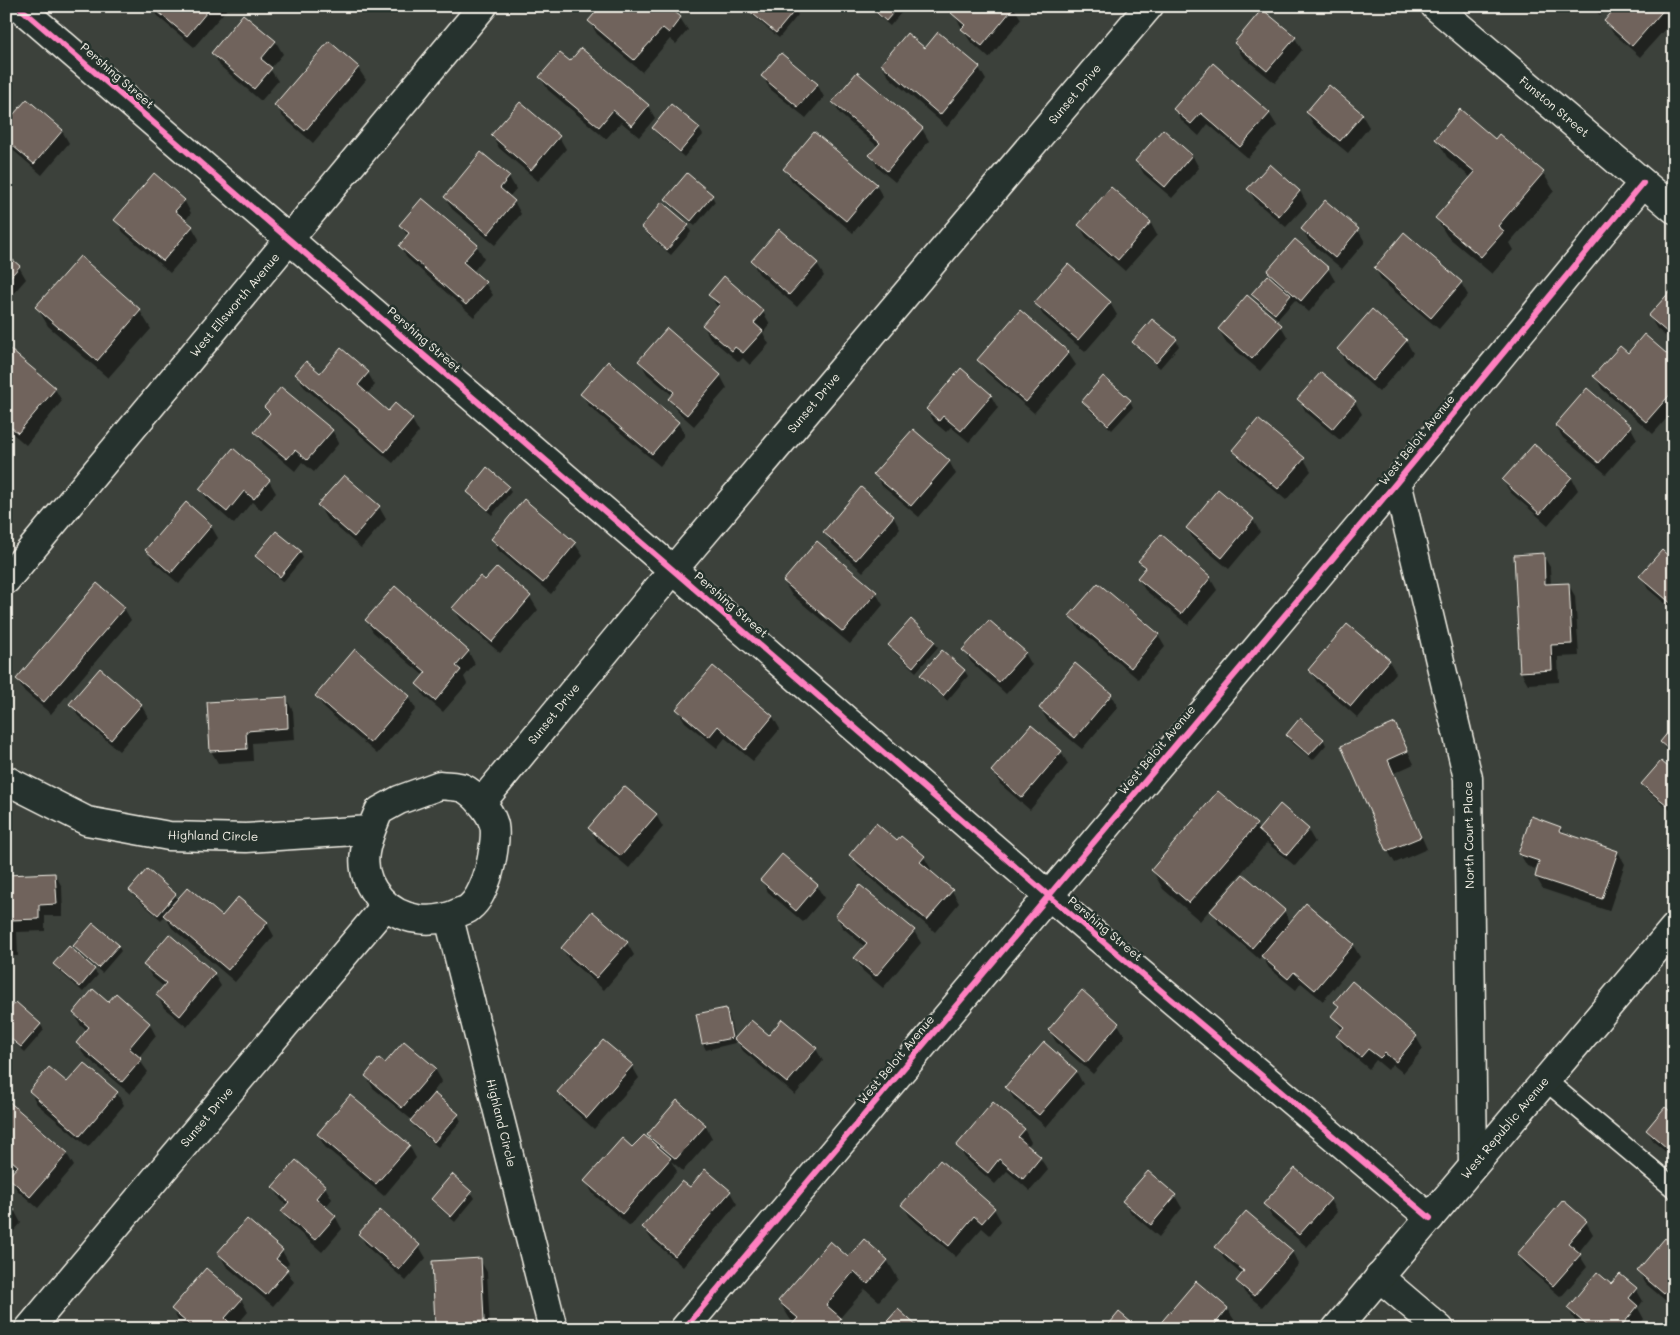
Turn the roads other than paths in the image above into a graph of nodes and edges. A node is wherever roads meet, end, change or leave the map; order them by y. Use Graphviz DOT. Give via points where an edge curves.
graph roads {
  1 [pos="18,6"];
  2 [pos="483,6"];
  3 [pos="1149,6"];
  4 [pos="1435,6"];
  5 [pos="1643,183"];
  6 [pos="1674,209"];
  7 [pos="289,240"];
  8 [pos="1397,482"];
  9 [pos="673,570"];
  10 [pos="6,580"];
  11 [pos="6,780"];
  12 [pos="481,803"];
  13 [pos="370,830"];
  14 [pos="1049,896"];
  15 [pos="386,905"];
  16 [pos="450,918"];
  17 [pos="1674,928"];
  18 [pos="1545,1080"];
  19 [pos="1473,1166"];
  20 [pos="1674,1188"];
  21 [pos="1430,1218"];
  22 [pos="1379,1278"];
  23 [pos="29,1329"];
  24 [pos="553,1329"];
  25 [pos="684,1329"];
  26 [pos="1336,1329"];
  27 [pos="1440,1329"];
  1 -- 7 [label="street, Pershing Street"];
  2 -- 7 [label="street, West Ellsworth Avenue"];
  3 -- 9 [label="street, Sunset Drive"];
  4 -- 5 [label="street, Funston Street"];
  5 -- 6 [label="street, Funston Street"];
  5 -- 8 [label="street, West Beloit Avenue"];
  7 -- 9 [label="street, Pershing Street"];
  7 -- 10 [label="street, West Ellsworth Avenue"];
  8 -- 14 [label="street, West Beloit Avenue"];
  8 -- 19 [label="street, North Court Place" via="1468,778"];
  9 -- 12 [label="street, Sunset Drive"];
  9 -- 14 [label="street, Pershing Street"];
  11 -- 13 [label="street, Highland Circle" via="87,821 169,836 246,838"];
  12 -- 13 [label="street" via="462,788 440,785 398,800 379,811"];
  12 -- 16 [label="street" via="494,823 490,867 481,893 470,908"];
  13 -- 15 [label="street" via="364,868 370,888"];
  14 -- 21 [label="street, Pershing Street"];
  14 -- 25 [label="street, West Beloit Avenue"];
  15 -- 16 [label="street" via="405,916 427,921"];
  15 -- 23 [label="street, Sunset Drive"];
  16 -- 24 [label="street, Highland Circle"];
  17 -- 18 [label="street, West Republic Avenue"];
  18 -- 19 [label="street, West Republic Avenue"];
  18 -- 20 [label="lane"];
  19 -- 21 [label="street, West Republic Avenue"];
  21 -- 22 [label="street, West Republic Avenue"];
  22 -- 26 [label="street, West Republic Avenue"];
  22 -- 27 [label="street"];
}
